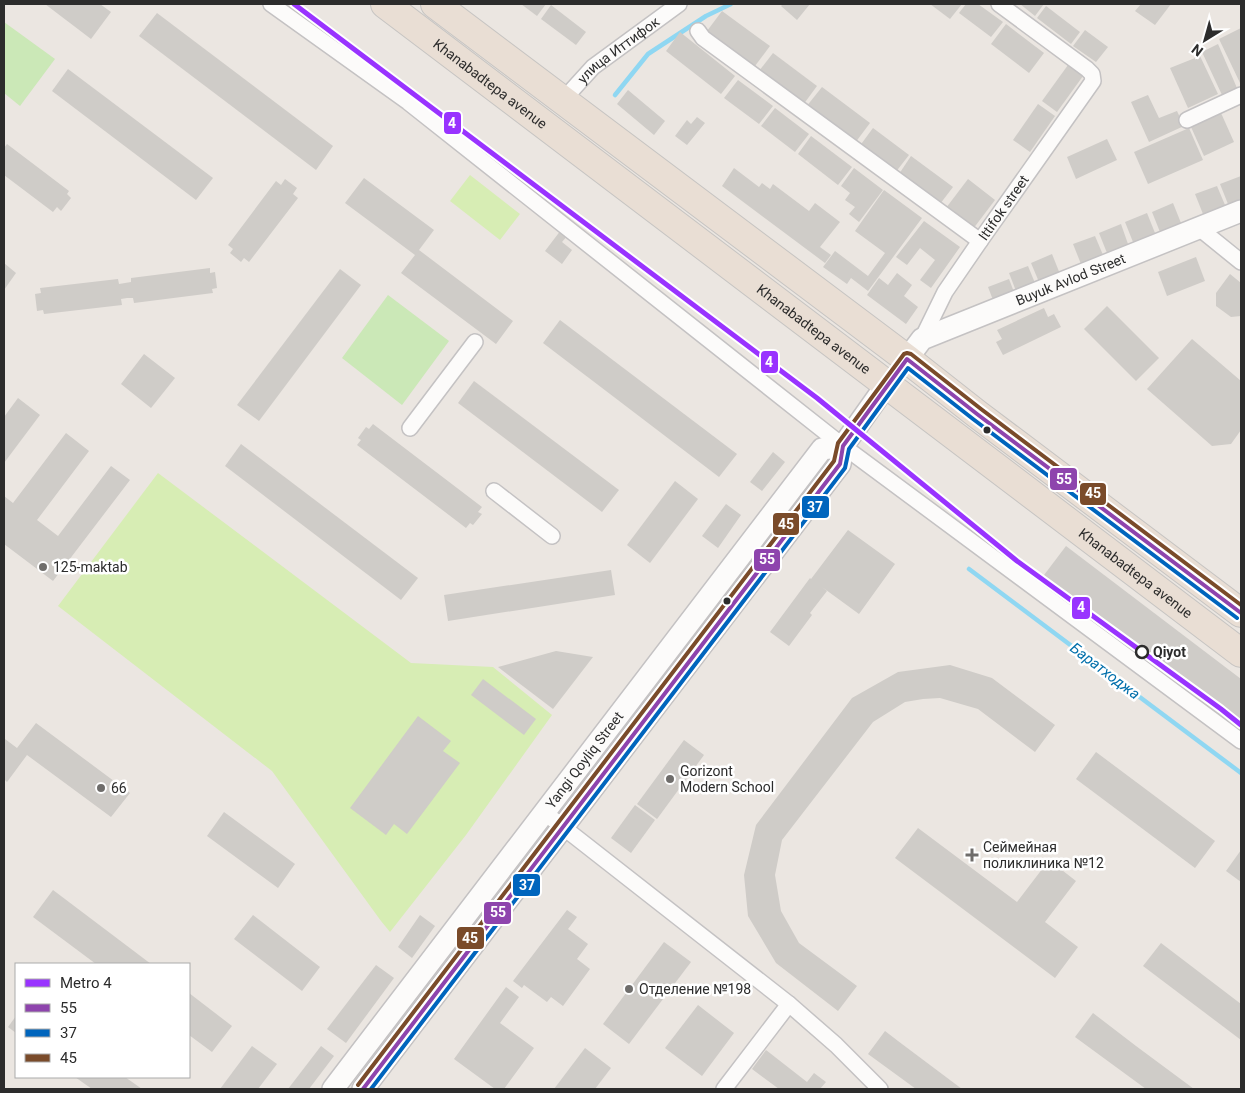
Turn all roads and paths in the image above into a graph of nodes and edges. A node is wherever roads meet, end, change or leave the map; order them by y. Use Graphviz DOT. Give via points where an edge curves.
graph roads {
  1 [pos="271,4"];
  2 [pos="385,4"];
  3 [pos="679,4"];
  4 [pos="999,4"];
  5 [pos="448,8"];
  6 [pos="698,31"];
  7 [pos="1241,96"];
  8 [pos="564,102"];
  9 [pos="1187,120"];
  10 [pos="1241,211"];
  11 [pos="1199,228"];
  12 [pos="980,240"];
  13 [pos="1241,262"];
  14 [pos="475,342"];
  15 [pos="914,349"];
  16 [pos="887,384"];
  17 [pos="410,428"];
  18 [pos="843,446"];
  19 [pos="494,491"];
  20 [pos="552,536"];
  21 [pos="1240,610"];
  22 [pos="1241,653"];
  23 [pos="1241,741"];
  24 [pos="545,813"];
  25 [pos="563,827"];
  26 [pos="789,1004"];
  27 [pos="334,1089"];
  28 [pos="364,1089"];
  29 [pos="724,1089"];
  30 [pos="880,1089"];
  1 -- 18 [label="street" via="408,102"];
  2 -- 16 [label="highway, Khanabadtepa avenue"];
  3 -- 8 [label="street, улица Иттифок" via="593,67"];
  4 -- 12 [label="street, Ittifok street" via="1087,69 1093,81"];
  5 -- 8 [label="highway"];
  6 -- 12 [label="street" via="711,44"];
  7 -- 9 [label="street"];
  8 -- 15 [label="highway"];
  10 -- 11 [label="main road, Buyuk Avlod Street"];
  11 -- 13 [label="street"];
  11 -- 15 [label="main road, Buyuk Avlod Street"];
  12 -- 15 [label="street, Ittifok street"];
  14 -- 17 [label="street"];
  15 -- 16 [label="highway"];
  15 -- 21 [label="highway" via="977,414"];
  16 -- 18 [label="main road"];
  16 -- 22 [label="highway, Khanabadtepa avenue"];
  18 -- 23 [label="street"];
  18 -- 24 [label="main road, Yangi Qoyliq Street" via="822,449"];
  18 -- 25 [label="main road" via="840,464"];
  19 -- 20 [label="street"];
  24 -- 25 [label="street"];
  24 -- 27 [label="main road, Yangi Qoyliq Street"];
  25 -- 26 [label="street"];
  25 -- 28 [label="main road"];
  26 -- 29 [label="street"];
  26 -- 30 [label="street"];
}
